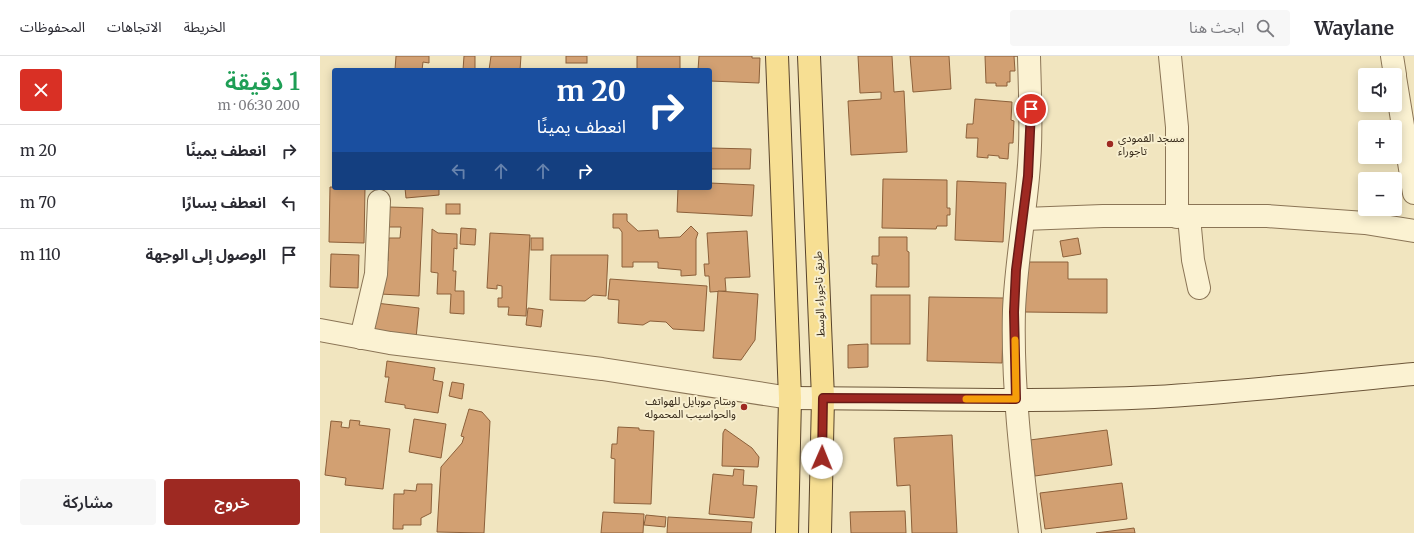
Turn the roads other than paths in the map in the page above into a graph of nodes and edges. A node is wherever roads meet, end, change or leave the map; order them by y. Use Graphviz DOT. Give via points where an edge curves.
graph roads {
  1 [pos="777,56"];
  2 [pos="809,56"];
  3 [pos="1029,56"];
  4 [pos="1170,56"];
  5 [pos="1392,56"];
  6 [pos="1394,68"];
  7 [pos="1401,112"];
  8 [pos="1414,193"];
  9 [pos="380,201"];
  10 [pos="1183,217"];
  11 [pos="1024,219"];
  12 [pos="1414,231"];
  13 [pos="1199,288"];
  14 [pos="320,330"];
  15 [pos="361,338"];
  16 [pos="1414,374"];
  17 [pos="790,398"];
  18 [pos="823,398"];
  19 [pos="1016,399"];
  20 [pos="787,533"];
  21 [pos="820,533"];
  22 [pos="1030,533"];
  1 -- 17 [label="main road"];
  2 -- 18 [label="main road, طريق تاجوراء الوسط"];
  3 -- 11 [label="street" via="1031,122"];
  4 -- 10 [label="street"];
  5 -- 6 [label="street"];
  7 -- 8 [label="street"];
  9 -- 15 [label="street" via="376,274"];
  10 -- 11 [label="street" via="1103,216"];
  10 -- 12 [label="street" via="1267,216 1365,223"];
  10 -- 13 [label="street"];
  11 -- 19 [label="street" via="1016,270 1014,312"];
  14 -- 15 [label="street"];
  15 -- 17 [label="street" via="602,369"];
  16 -- 19 [label="street" via="1153,397"];
  17 -- 18 [label="street"];
  17 -- 20 [label="main road"];
  18 -- 19 [label="street"];
  18 -- 21 [label="main road, طريق تاجوراء الوسط"];
  19 -- 22 [label="street"];
}
